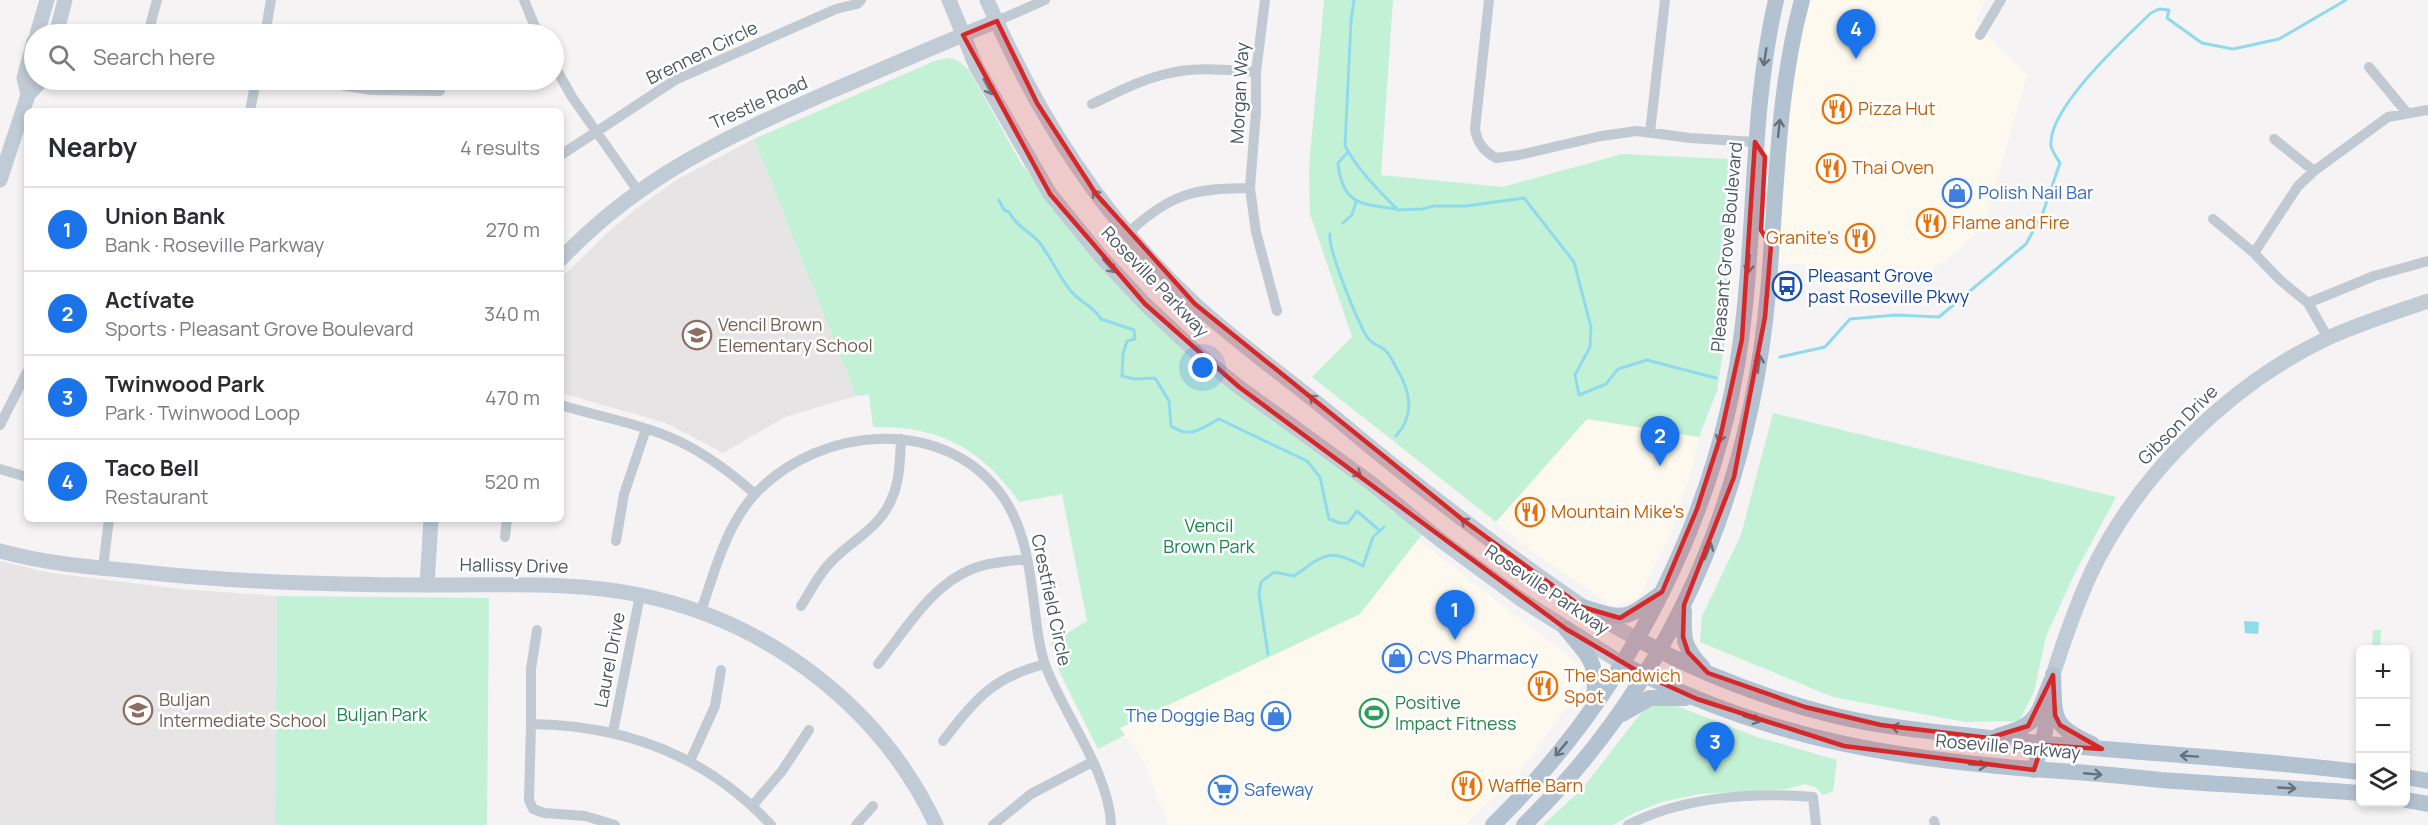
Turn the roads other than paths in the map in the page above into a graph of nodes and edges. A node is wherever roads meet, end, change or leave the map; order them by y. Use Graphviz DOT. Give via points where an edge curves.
graph roads {
  1 [pos="47,0"];
  2 [pos="65,0"];
  3 [pos="157,0"];
  4 [pos="271,0"];
  5 [pos="524,0"];
  6 [pos="861,0"];
  7 [pos="949,0"];
  8 [pos="987,0"];
  9 [pos="1045,0"];
  10 [pos="1265,0"];
  11 [pos="1489,0"];
  12 [pos="1665,0"];
  13 [pos="1776,0"];
  14 [pos="1802,0"];
  15 [pos="2001,0"];
  16 [pos="996,21"];
  17 [pos="40,24"];
  18 [pos="59,24"];
  19 [pos="151,24"];
  20 [pos="267,24"];
  21 [pos="534,24"];
  22 [pos="963,35"];
  23 [pos="1980,35"];
  24 [pos="2369,67"];
  25 [pos="1256,72"];
  26 [pos="564,81"];
  27 [pos="27,90"];
  28 [pos="33,90"];
  29 [pos="254,90"];
  30 [pos="372,90"];
  31 [pos="441,91"];
  32 [pos="28,95"];
  33 [pos="1092,104"];
  34 [pos="251,108"];
  35 [pos="2428,110"];
  36 [pos="2407,113"];
  37 [pos="596,132"];
  38 [pos="1650,132"];
  39 [pos="2274,139"];
  40 [pos="1755,142"];
  41 [pos="564,153"];
  42 [pos="2314,171"];
  43 [pos="0,180"];
  44 [pos="1250,188"];
  45 [pos="638,191"];
  46 [pos="2213,219"];
  47 [pos="1128,233"];
  48 [pos="1771,246"];
  49 [pos="2254,253"];
  50 [pos="564,256"];
  51 [pos="2428,261"];
  52 [pos="2428,301"];
  53 [pos="2308,303"];
  54 [pos="1277,311"];
  55 [pos="2328,338"];
  56 [pos="24,378"];
  57 [pos="564,406"];
  58 [pos="0,425"];
  59 [pos="646,429"];
  60 [pos="901,439"];
  61 [pos="0,469"];
  62 [pos="24,476"];
  63 [pos="755,494"];
  64 [pos="109,522"];
  65 [pos="431,522"];
  66 [pos="507,522"];
  67 [pos="505,537"];
  68 [pos="616,541"];
  69 [pos="0,550"];
  70 [pos="1027,559"];
  71 [pos="103,568"];
  72 [pos="428,585"];
  73 [pos="1662,592"];
  74 [pos="640,594"];
  75 [pos="1684,605"];
  76 [pos="801,606"];
  77 [pos="1582,607"];
  78 [pos="701,611"];
  79 [pos="1566,629"];
  80 [pos="537,630"];
  81 [pos="1637,639"];
  82 [pos="1659,651"];
  83 [pos="1623,663"];
  84 [pos="878,664"];
  85 [pos="1044,664"];
  86 [pos="721,670"];
  87 [pos="1708,673"];
  88 [pos="1644,675"];
  89 [pos="2053,675"];
  90 [pos="1697,699"];
  91 [pos="1594,707"];
  92 [pos="1617,718"];
  93 [pos="531,724"];
  94 [pos="809,730"];
  95 [pos="613,732"];
  96 [pos="1989,738"];
  97 [pos="943,741"];
  98 [pos="2042,745"];
  99 [pos="2102,749"];
  100 [pos="690,761"];
  101 [pos="1092,762"];
  102 [pos="2034,770"];
  103 [pos="2356,772"];
  104 [pos="2410,778"];
  105 [pos="2428,781"];
  106 [pos="2356,793"];
  107 [pos="2410,801"];
  108 [pos="2428,804"];
  109 [pos="752,806"];
  110 [pos="873,807"];
  111 [pos="615,825"];
  112 [pos="771,825"];
  113 [pos="856,825"];
  114 [pos="936,825"];
  115 [pos="993,825"];
  116 [pos="1111,825"];
  117 [pos="1493,825"];
  118 [pos="1524,825"];
  119 [pos="1628,825"];
  120 [pos="1816,825"];
  1 -- 17 [label="street"];
  2 -- 18 [label="street"];
  3 -- 19 [label="street"];
  4 -- 20 [label="street"];
  5 -- 21 [label="street"];
  6 -- 37 [label="street, Brennen Circle" via="675,80"];
  7 -- 22 [label="street, Roseville Parkway"];
  8 -- 16 [label="street, Roseville Parkway"];
  9 -- 16 [label="street"];
  10 -- 25 [label="street, Morgan Way"];
  11 -- 38 [label="street" via="1475,129 1477,140 1489,154 1506,158 1601,136"];
  12 -- 38 [label="street"];
  13 -- 40 [label="main road, Pleasant Grove Boulevard, one-way" via="1762,72"];
  48 -- 14 [label="main road, one-way" via="1782,106"];
  15 -- 23 [label="street"];
  16 -- 22 [label="street, Trestle Road"];
  47 -- 16 [label="street, Roseville Parkway, one-way" via="1049,125"];
  22 -- 45 [label="street, Trestle Road" via="734,135"];
  22 -- 79 [label="street, Roseville Parkway, one-way" via="976,66 1050,194 1150,309 1239,387 1371,483 1507,590"];
  24 -- 36 [label="street"];
  25 -- 33 [label="street" via="1209,69 1167,73"];
  25 -- 44 [label="street, Morgan Way"];
  26 -- 37 [label="street"];
  27 -- 32 [label="street"];
  28 -- 32 [label="street"];
  29 -- 34 [label="street"];
  30 -- 31 [label="street"];
  32 -- 43 [label="street"];
  35 -- 36 [label="street"];
  36 -- 42 [label="street" via="2388,117"];
  37 -- 41 [label="street, Brennen Circle"];
  37 -- 45 [label="street"];
  38 -- 40 [label="street"];
  39 -- 42 [label="street"];
  40 -- 48 [label="main road" via="1765,157 1761,230"];
  40 -- 73 [label="main road, Pleasant Grove Boulevard, one-way" via="1744,315 1731,394 1697,509"];
  42 -- 49 [label="street" via="2298,186"];
  44 -- 47 [label="street" via="1213,188 1187,194 1167,203"];
  44 -- 54 [label="street, Morgan Way" via="1256,232"];
  45 -- 50 [label="street, Trestle Road"];
  46 -- 49 [label="street"];
  77 -- 47 [label="street, Roseville Parkway, one-way" via="1394,467 1238,341 1195,304"];
  75 -- 48 [label="main road, one-way" via="1721,517 1746,432 1765,317"];
  49 -- 53 [label="street"];
  51 -- 53 [label="street" via="2374,276"];
  52 -- 55 [label="street, Gibson Drive"];
  53 -- 55 [label="street"];
  55 -- 89 [label="street, Gibson Drive" via="2254,381 2219,407 2151,480 2092,571"];
  56 -- 58 [label="street"];
  57 -- 59 [label="street"];
  59 -- 63 [label="street" via="711,459"];
  59 -- 68 [label="street" via="624,494"];
  60 -- 63 [label="street, Crestfield Circle" via="857,441 810,456 772,478"];
  60 -- 70 [label="street, Crestfield Circle" via="943,449 991,483 1014,516"];
  60 -- 76 [label="street" via="897,482 884,513 874,527 829,564"];
  61 -- 62 [label="street"];
  63 -- 78 [label="street, Crestfield Circle" via="731,530"];
  64 -- 71 [label="street"];
  65 -- 72 [label="street"];
  66 -- 67 [label="street"];
  69 -- 71 [label="street, Hallissy Drive" via="33,559"];
  70 -- 84 [label="street" via="989,564 956,576 927,603"];
  70 -- 85 [label="street, Crestfield Circle"];
  71 -- 72 [label="street, Hallissy Drive" via="275,583"];
  72 -- 74 [label="street, Hallissy Drive" via="567,586"];
  73 -- 77 [label="main road" via="1635,613 1620,618"];
  73 -- 81 [label="main road, Pleasant Grove Boulevard"];
  74 -- 78 [label="street, Hallissy Drive"];
  74 -- 95 [label="street, Laurel Drive"];
  75 -- 82 [label="main road"];
  75 -- 87 [label="main road" via="1684,644"];
  77 -- 81 [label="street, Roseville Parkway"];
  78 -- 114 [label="street, Hallissy Drive" via="779,650 842,698 900,763"];
  79 -- 83 [label="street, Roseville Parkway"];
  79 -- 91 [label="main road" via="1592,662 1596,679"];
  80 -- 93 [label="street" via="531,669"];
  81 -- 82 [label="main road, Roseville Parkway"];
  81 -- 83 [label="main road, Pleasant Grove Boulevard"];
  82 -- 87 [label="main road, Roseville Parkway"];
  82 -- 88 [label="main road"];
  83 -- 88 [label="main road, Roseville Parkway"];
  83 -- 91 [label="main road, Pleasant Grove Boulevard"];
  85 -- 97 [label="street" via="987,689"];
  85 -- 101 [label="street, Crestfield Circle"];
  86 -- 100 [label="street" via="715,706"];
  96 -- 87 [label="main road, Roseville Parkway, one-way" via="1836,716 1761,694"];
  88 -- 90 [label="main road, Roseville Parkway"];
  88 -- 92 [label="main road"];
  89 -- 96 [label="main road" via="2037,715 2028,726"];
  89 -- 98 [label="main road"];
  89 -- 99 [label="main road" via="2055,715 2060,725"];
  90 -- 92 [label="main road" via="1650,698"];
  90 -- 102 [label="main road, Roseville Parkway, one-way" via="1844,746 1922,759"];
  91 -- 117 [label="main road, Pleasant Grove Boulevard, one-way"];
  92 -- 118 [label="main road" via="1572,775"];
  93 -- 95 [label="street"];
  93 -- 111 [label="street" via="529,800 533,809 585,816"];
  94 -- 109 [label="street"];
  95 -- 100 [label="street"];
  96 -- 98 [label="main road, Roseville Parkway"];
  98 -- 99 [label="main road, Roseville Parkway"];
  98 -- 102 [label="main road"];
  103 -- 99 [label="main road, Roseville Parkway, one-way"];
  100 -- 109 [label="street"];
  101 -- 115 [label="street" via="1031,794"];
  101 -- 116 [label="street, Crestfield Circle" via="1106,791"];
  102 -- 106 [label="main road, Roseville Parkway, one-way"];
  104 -- 105 [label="main road"];
  107 -- 108 [label="main road"];
  109 -- 112 [label="street"];
  110 -- 113 [label="street"];
  119 -- 120 [label="street" via="1651,813 1697,801 1791,796 1813,797"];
}
